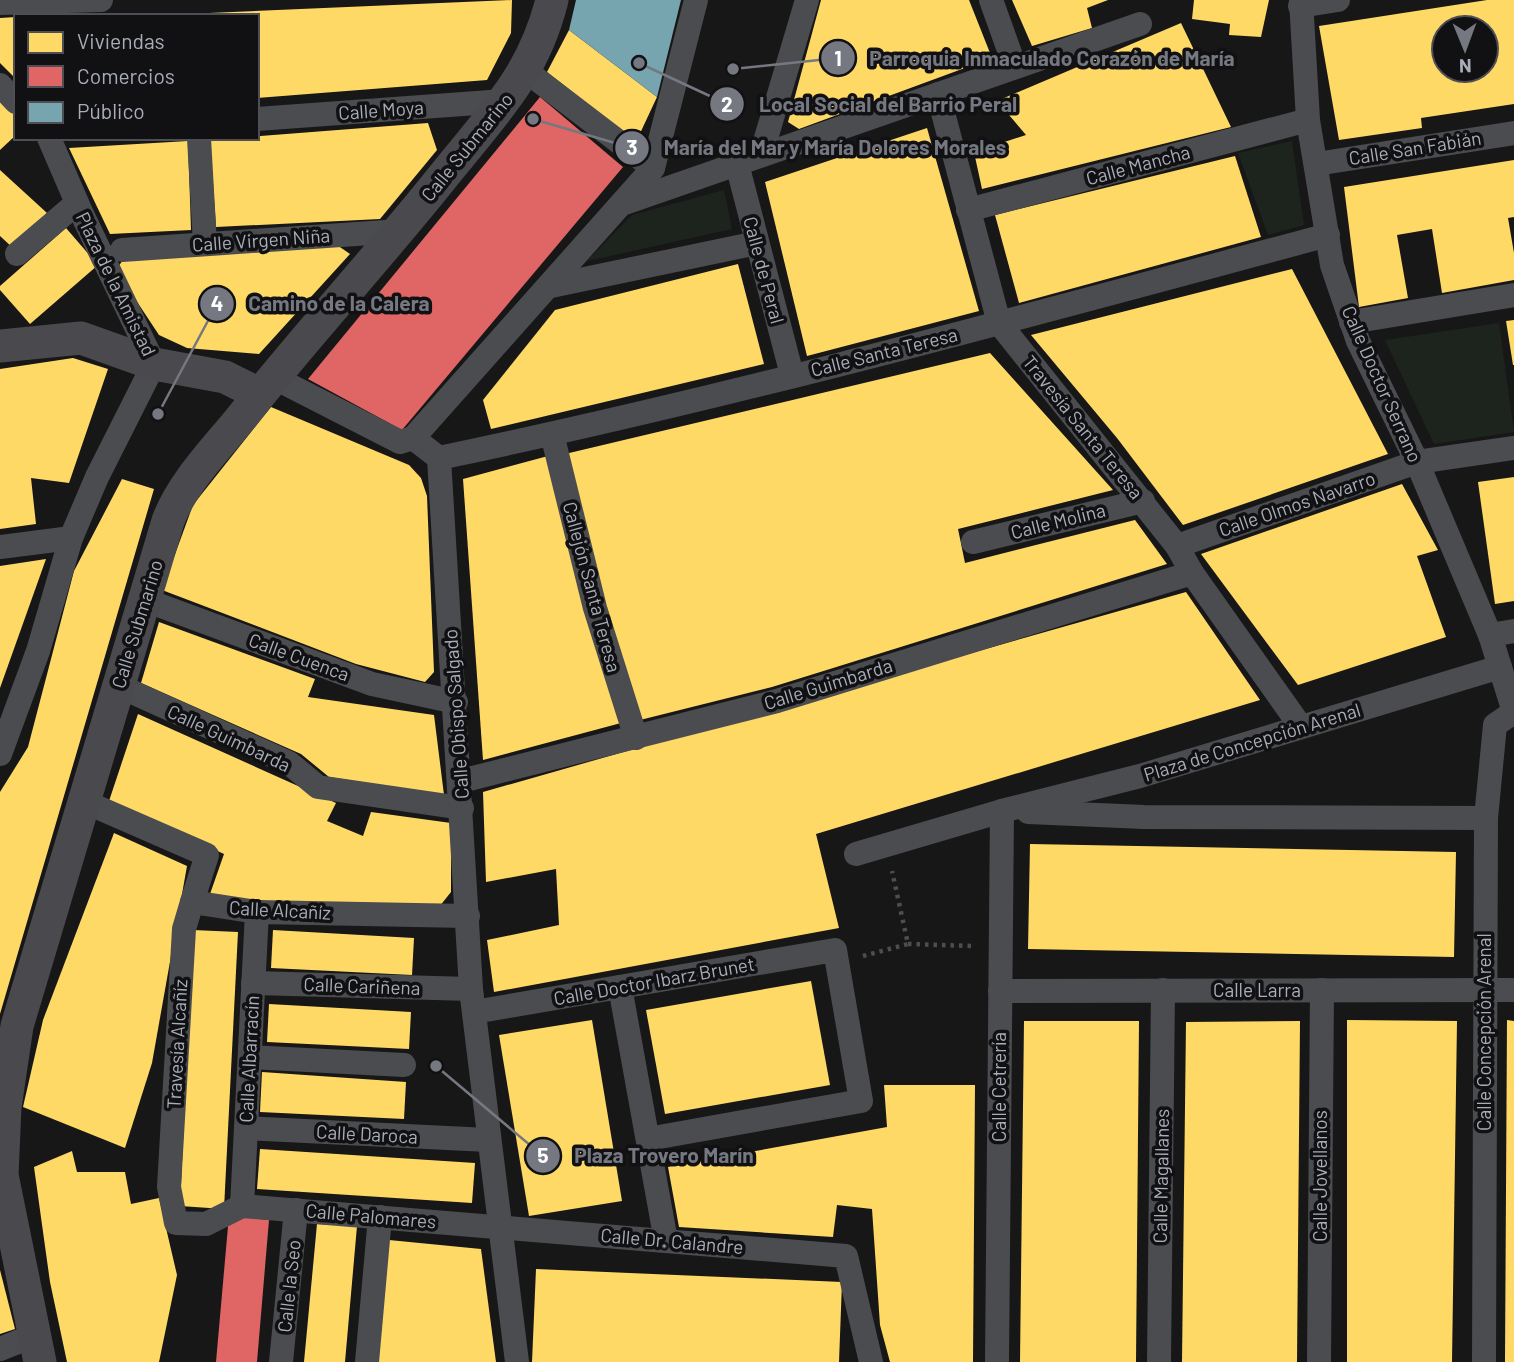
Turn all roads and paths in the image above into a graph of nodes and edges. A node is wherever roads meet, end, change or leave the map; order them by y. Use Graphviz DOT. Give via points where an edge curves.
graph roads {
  1 [pos="101,0"];
  2 [pos="552,0"];
  3 [pos="696,0"];
  4 [pos="807,0"];
  5 [pos="991,0"];
  6 [pos="1338,0"];
  7 [pos="0,3"];
  8 [pos="1301,3"];
  9 [pos="1140,24"];
  10 [pos="1015,67"];
  11 [pos="526,71"];
  12 [pos="0,85"];
  13 [pos="938,94"];
  14 [pos="14,100"];
  15 [pos="504,101"];
  16 [pos="259,119"];
  17 [pos="1308,120"];
  18 [pos="1514,133"];
  19 [pos="50,140"];
  20 [pos="199,140"];
  21 [pos="761,155"];
  22 [pos="737,164"];
  23 [pos="1316,164"];
  24 [pos="653,168"];
  25 [pos="77,203"];
  26 [pos="621,204"];
  27 [pos="968,210"];
  28 [pos="400,230"];
  29 [pos="1328,235"];
  30 [pos="757,243"];
  31 [pos="205,244"];
  32 [pos="122,250"];
  33 [pos="17,254"];
  34 [pos="551,286"];
  35 [pos="1514,295"];
  36 [pos="1351,322"];
  37 [pos="999,323"];
  38 [pos="0,346"];
  39 [pos="154,364"];
  40 [pos="792,375"];
  41 [pos="266,386"];
  42 [pos="552,434"];
  43 [pos="413,438"];
  44 [pos="1514,448"];
  45 [pos="439,458"];
  46 [pos="1417,463"];
  47 [pos="1143,501"];
  48 [pos="71,538"];
  49 [pos="973,542"];
  50 [pos="1177,546"];
  51 [pos="0,547"];
  52 [pos="1192,573"];
  53 [pos="145,600"];
  54 [pos="1502,633"];
  55 [pos="1500,667"];
  56 [pos="118,686"];
  57 [pos="456,702"];
  58 [pos="1514,712"];
  59 [pos="1301,727"];
  60 [pos="636,738"];
  61 [pos="0,753"];
  62 [pos="461,781"];
  63 [pos="83,801"];
  64 [pos="462,808"];
  65 [pos="1002,811"];
  66 [pos="1486,818"];
  67 [pos="887,845"];
  68 [pos="856,854"];
  69 [pos="192,902"];
  70 [pos="257,912"];
  71 [pos="468,916"];
  72 [pos="908,944"];
  73 [pos="1000,946"];
  74 [pos="835,950"];
  75 [pos="253,983"];
  76 [pos="620,987"];
  77 [pos="1163,990"];
  78 [pos="1321,990"];
  79 [pos="1484,990"];
  80 [pos="1514,990"];
  81 [pos="1000,991"];
  82 [pos="472,1001"];
  83 [pos="8,1031"];
  84 [pos="250,1057"];
  85 [pos="404,1065"];
  86 [pos="246,1128"];
  87 [pos="648,1139"];
  88 [pos="488,1140"];
  89 [pos="1,1175"];
  90 [pos="242,1206"];
  91 [pos="296,1210"];
  92 [pos="380,1217"];
  93 [pos="499,1227"];
  94 [pos="666,1241"];
  95 [pos="0,1349"];
  96 [pos="37,1349"];
  97 [pos="281,1362"];
  98 [pos="367,1362"];
  99 [pos="517,1362"];
  100 [pos="871,1362"];
  101 [pos="997,1362"];
  102 [pos="1159,1362"];
  103 [pos="1319,1362"];
  104 [pos="1483,1362"];
  1 -- 7 [label="street"];
  2 -- 11 [label="main road, Calle Submarino" via="543,36"];
  3 -- 24 [label="street"];
  4 -- 21 [label="street"];
  5 -- 10 [label="street"];
  6 -- 8 [label="street"];
  8 -- 17 [label="street, Calle Doctor Serrano"];
  9 -- 10 [label="street"];
  10 -- 13 [label="street"];
  11 -- 15 [label="main road, Calle Submarino"];
  11 -- 24 [label="street"];
  12 -- 14 [label="street"];
  13 -- 21 [label="street"];
  13 -- 27 [label="street, Travesía Santa Teresa"];
  15 -- 16 [label="street, Calle Moya"];
  15 -- 28 [label="main road, Calle Submarino"];
  17 -- 23 [label="street, Calle Doctor Serrano"];
  17 -- 27 [label="street, Calle Mancha"];
  18 -- 23 [label="street, Calle San Fabián"];
  19 -- 25 [label="street, Plaza de la Amistad"];
  20 -- 31 [label="street"];
  21 -- 22 [label="street"];
  22 -- 26 [label="street"];
  22 -- 30 [label="street, Calle de Peral"];
  23 -- 29 [label="street, Calle Doctor Serrano"];
  24 -- 26 [label="street"];
  25 -- 33 [label="street, Plaza de la Amistad"];
  25 -- 39 [label="street, Plaza de la Amistad"];
  26 -- 34 [label="street"];
  27 -- 37 [label="street, Travesía Santa Teresa"];
  28 -- 31 [label="street, Calle Virgen Niña"];
  28 -- 41 [label="main road, Calle Submarino"];
  29 -- 36 [label="street, Calle Doctor Serrano" via="1332,265"];
  29 -- 37 [label="street, Calle Santa Teresa"];
  30 -- 34 [label="street"];
  30 -- 40 [label="street, Calle de Peral"];
  31 -- 32 [label="street, Calle Virgen Niña"];
  34 -- 43 [label="street"];
  35 -- 36 [label="street"];
  36 -- 46 [label="street, Calle Doctor Serrano"];
  37 -- 40 [label="street, Calle Santa Teresa"];
  37 -- 47 [label="street, Travesía Santa Teresa"];
  38 -- 39 [label="main road" via="81,338"];
  39 -- 41 [label="main road"];
  39 -- 48 [label="street"];
  40 -- 42 [label="street, Calle Santa Teresa"];
  41 -- 43 [label="street" via="400,442"];
  41 -- 53 [label="main road, Calle Submarino" via="176,503"];
  42 -- 45 [label="street, Calle Santa Teresa"];
  42 -- 60 [label="street, Callejón Santa Teresa" via="595,608"];
  43 -- 45 [label="street"];
  44 -- 46 [label="street, Calle Olmos Navarro"];
  45 -- 57 [label="street, Calle Obispo Salgado"];
  46 -- 50 [label="street, Calle Olmos Navarro"];
  46 -- 54 [label="street, Calle Doctor Serrano"];
  47 -- 49 [label="street, Calle Molina"];
  47 -- 50 [label="street, Travesía Santa Teresa"];
  48 -- 51 [label="street"];
  48 -- 61 [label="street" via="38,651"];
  50 -- 52 [label="street, Travesía Santa Teresa"];
  52 -- 59 [label="street, Travesía Santa Teresa"];
  52 -- 60 [label="street, Calle Guimbarda" via="790,697"];
  53 -- 56 [label="main road, Calle Submarino"];
  53 -- 57 [label="street, Calle Cuenca" via="372,684"];
  54 -- 55 [label="street, Calle Doctor Serrano"];
  55 -- 58 [label="street, Calle Doctor Serrano"];
  55 -- 59 [label="street, Plaza de Concepción Arenal"];
  56 -- 63 [label="main road, Calle Submarino"];
  56 -- 64 [label="street, Calle Guimbarda" via="289,763 318,787"];
  57 -- 62 [label="street, Calle Obispo Salgado"];
  58 -- 66 [label="street, Calle Concepción Arenal" via="1495,725"];
  59 -- 65 [label="street, Plaza de Concepción Arenal" via="1140,776"];
  60 -- 62 [label="street, Calle Guimbarda"];
  62 -- 64 [label="street, Calle Obispo Salgado"];
  63 -- 69 [label="street" via="207,855"];
  63 -- 83 [label="main road, Calle Submarino"];
  64 -- 71 [label="street, Calle Obispo Salgado"];
  65 -- 66 [label="street, Plaza de Concepción Arenal" via="1144,817"];
  65 -- 67 [label="street, Plaza de Concepción Arenal"];
  65 -- 73 [label="street, Calle Cetrería"];
  66 -- 79 [label="street, Calle Concepción Arenal"];
  67 -- 68 [label="street, Plaza de Concepción Arenal"];
  67 -- 72 [label="path"];
  69 -- 70 [label="street, Calle Alcañíz"];
  69 -- 90 [label="street, Travesía Alcañíz" via="184,929 169,1187 176,1223 206,1224"];
  70 -- 71 [label="street, Calle Alcañíz"];
  70 -- 75 [label="street, Calle Albarracín"];
  71 -- 82 [label="street, Calle Obispo Salgado"];
  72 -- 73 [label="path"];
  72 -- 74 [label="path" via="859,957"];
  73 -- 81 [label="street, Calle Cetrería"];
  74 -- 76 [label="street, Calle Doctor Ibarz Brunet"];
  74 -- 87 [label="street" via="861,1101"];
  75 -- 82 [label="street, Calle Cariñena"];
  75 -- 84 [label="street, Calle Albarracín"];
  76 -- 82 [label="street, Calle Doctor Ibarz Brunet"];
  76 -- 87 [label="street"];
  77 -- 78 [label="street, Calle Larra"];
  77 -- 81 [label="street, Calle Larra"];
  77 -- 102 [label="street, Calle Magallanes"];
  78 -- 79 [label="street, Calle Larra"];
  78 -- 103 [label="street, Calle Jovellanos"];
  79 -- 80 [label="street, Calle Larra"];
  79 -- 104 [label="street, Calle Concepción Arenal"];
  81 -- 101 [label="street, Calle Cetrería"];
  82 -- 88 [label="street, Calle Obispo Salgado"];
  83 -- 89 [label="main road, Calle Submarino"];
  84 -- 85 [label="street"];
  84 -- 86 [label="street, Calle Albarracín"];
  86 -- 88 [label="street, Calle Daroca"];
  86 -- 90 [label="street, Calle Albarracín"];
  87 -- 94 [label="street"];
  88 -- 93 [label="street, Calle Obispo Salgado"];
  89 -- 96 [label="main road, Calle Submarino"];
  90 -- 91 [label="street, Calle Palomares"];
  91 -- 92 [label="street, Calle Palomares"];
  91 -- 97 [label="street, Calle la Seo"];
  92 -- 93 [label="street, Calle Palomares"];
  92 -- 98 [label="street"];
  93 -- 94 [label="street, Calle Dr. Calandre"];
  93 -- 99 [label="street, Calle Obispo Salgado"];
  94 -- 100 [label="street, Calle Dr. Calandre" via="846,1256"];
  95 -- 96 [label="street"];
}
